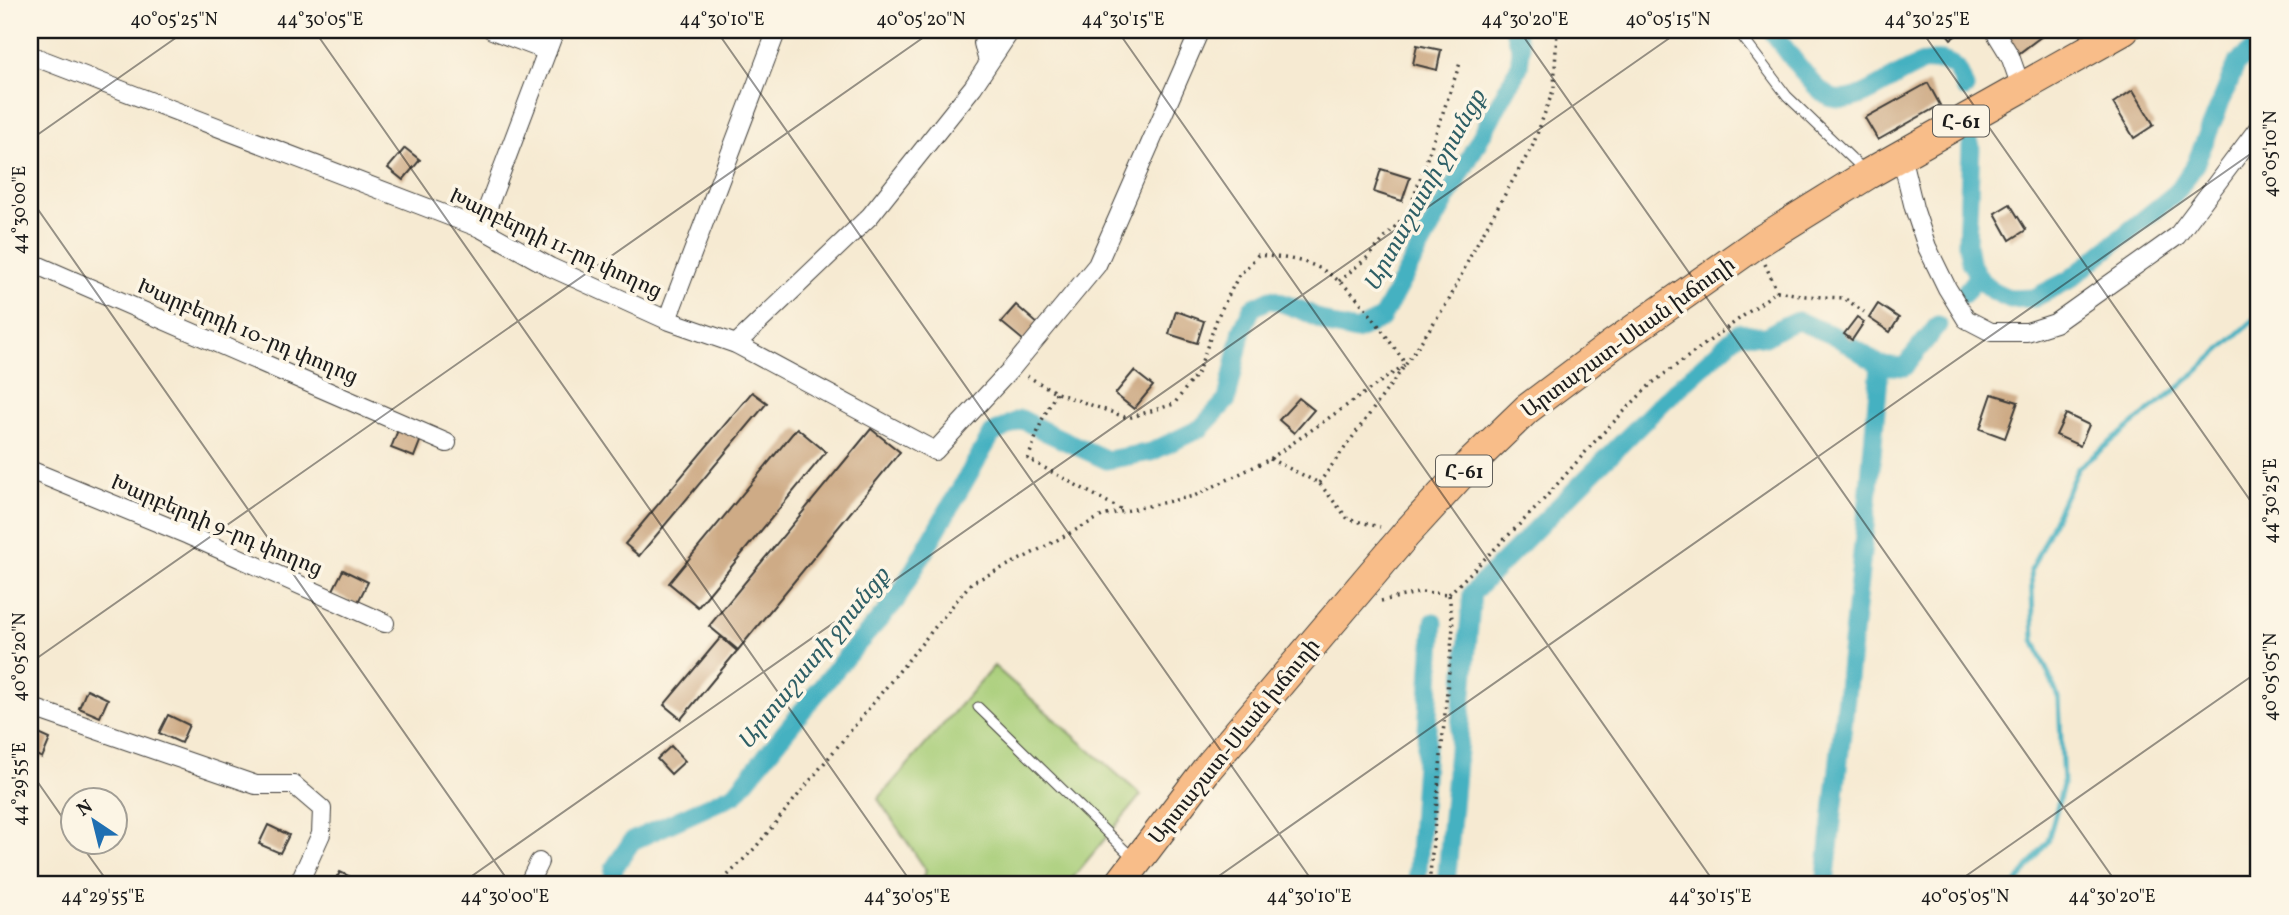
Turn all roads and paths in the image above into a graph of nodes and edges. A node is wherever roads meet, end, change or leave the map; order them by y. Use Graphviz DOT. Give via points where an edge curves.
graph roads {
  1 [pos="492,30"];
  2 [pos="555,30"];
  3 [pos="776,30"];
  4 [pos="988,30"];
  5 [pos="1011,30"];
  6 [pos="1200,30"];
  7 [pos="1557,30"];
  8 [pos="1737,30"];
  9 [pos="1994,30"];
  10 [pos="2124,30"];
  11 [pos="547,51"];
  12 [pos="30,55"];
  13 [pos="988,62"];
  14 [pos="1460,63"];
  15 [pos="2021,87"];
  16 [pos="2259,127"];
  17 [pos="1901,155"];
  18 [pos="1868,174"];
  19 [pos="480,228"];
  20 [pos="30,262"];
  21 [pos="1339,281"];
  22 [pos="1864,312"];
  23 [pos="667,320"];
  24 [pos="736,344"];
  25 [pos="1406,364"];
  26 [pos="1012,368"];
  27 [pos="1057,393"];
  28 [pos="447,443"];
  29 [pos="1270,459"];
  30 [pos="30,470"];
  31 [pos="1319,483"];
  32 [pos="1126,512"];
  33 [pos="1406,534"];
  34 [pos="1449,594"];
  35 [pos="1351,598"];
  36 [pos="385,623"];
  37 [pos="30,707"];
  38 [pos="978,707"];
  39 [pos="1137,861"];
  40 [pos="539,862"];
  41 [pos="298,885"];
  42 [pos="528,885"];
  43 [pos="718,885"];
  44 [pos="1119,885"];
  45 [pos="1429,885"];
  1 -- 11 [label="street"];
  2 -- 11 [label="street"];
  3 -- 23 [label="street"];
  4 -- 13 [label="street" via="983,43"];
  5 -- 13 [label="street"];
  6 -- 26 [label="street" via="1097,265"];
  7 -- 25 [label="path" via="1555,88 1533,145 1449,300"];
  8 -- 18 [label="lane" via="1787,96"];
  9 -- 15 [label="street"];
  10 -- 15 [label="main road, Արտաշատ-Սևան խճուղի / Հ-61"];
  11 -- 19 [label="street"];
  12 -- 19 [label="street, Խարբերդի 11-րդ փողոց"];
  13 -- 24 [label="street" via="870,216"];
  14 -- 21 [label="path" via="1409,211 1368,257"];
  15 -- 17 [label="main road, Արտաշատ-Սևան խճուղի / Հ-61"];
  16 -- 17 [label="street" via="2177,236 2055,323 2027,332 1991,332 1966,319 1927,247"];
  17 -- 18 [label="main road, Արտաշատ-Սևան խճուղի / Հ-61"];
  18 -- 33 [label="main road, Արտաշատ-Սևան խճուղի / Հ-61" via="1757,243 1527,409"];
  19 -- 23 [label="street, Խարբերդի 11-րդ փողոց" via="550,267"];
  20 -- 28 [label="street, Խարբերդի 10-րդ փողոց"];
  21 -- 25 [label="path"];
  21 -- 27 [label="path" via="1308,263 1258,255 1238,277 1198,372 1174,404 1128,418"];
  22 -- 34 [label="path" via="1844,298 1777,291 1651,384"];
  23 -- 24 [label="street, Խարբերդի 11-րդ փողոց"];
  24 -- 26 [label="street, Խարբերդի 11-րդ փողոց" via="935,451"];
  25 -- 29 [label="path"];
  25 -- 31 [label="path"];
  26 -- 27 [label="path"];
  27 -- 32 [label="path" via="1028,459"];
  29 -- 31 [label="path"];
  29 -- 32 [label="path" via="1194,496"];
  30 -- 36 [label="street, Խարբերդի 9-րդ փողոց"];
  31 -- 33 [label="path" via="1348,519"];
  32 -- 43 [label="path" via="1102,516 971,583 755,848"];
  33 -- 35 [label="main road, Արտաշատ-Սևան խճուղի / Հ-61"];
  34 -- 35 [label="path" via="1422,592 1384,602"];
  34 -- 45 [label="path" via="1453,627"];
  35 -- 39 [label="main road, Արտաշատ-Սևան խճուղի / Հ-61" via="1216,758"];
  37 -- 41 [label="street" via="256,785 294,785 322,808 321,834"];
  38 -- 39 [label="lane"];
  39 -- 44 [label="main road, Արտաշատ-Սևան խճուղի / Հ-61"];
  40 -- 42 [label="street"];
}
